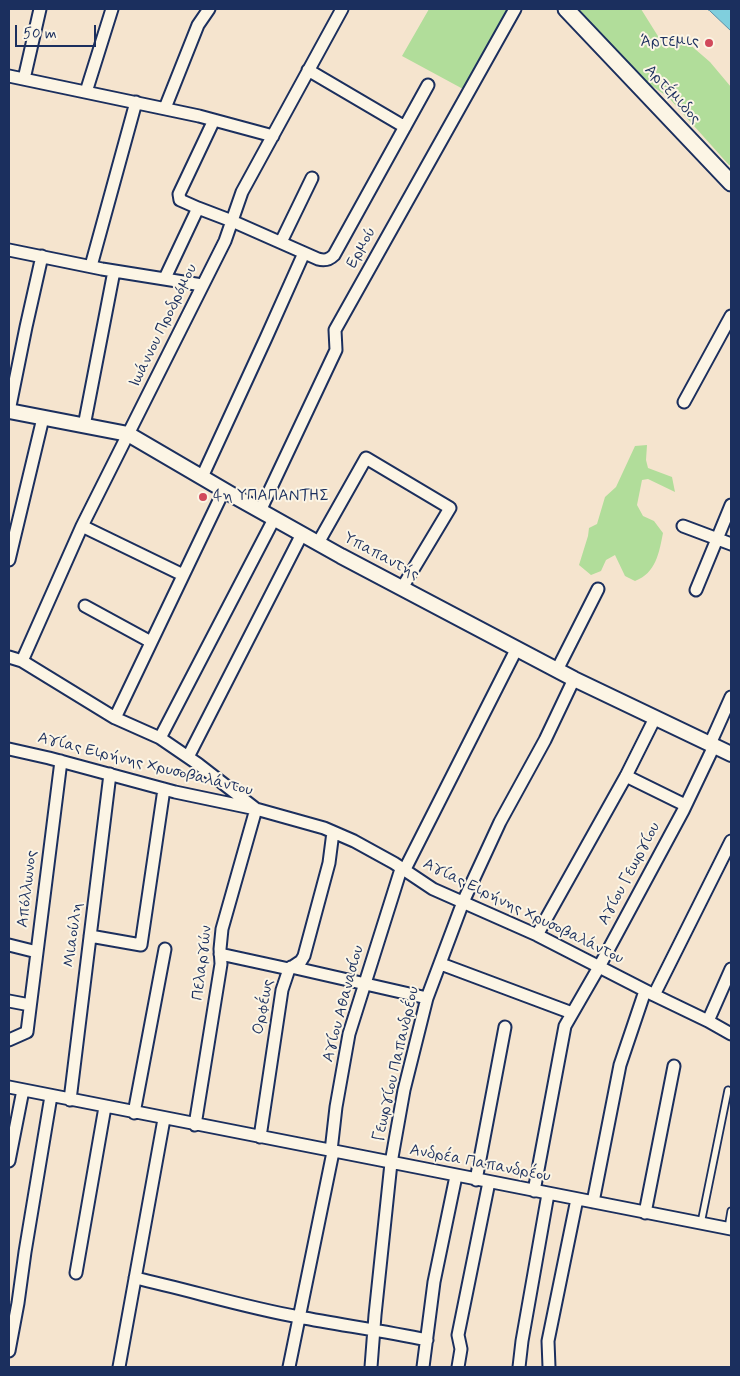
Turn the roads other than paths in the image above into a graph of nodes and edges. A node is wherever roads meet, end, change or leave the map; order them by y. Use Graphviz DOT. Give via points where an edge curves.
graph roads {
  1 [pos="40,9"];
  2 [pos="112,9"];
  3 [pos="208,9"];
  4 [pos="342,9"];
  5 [pos="515,9"];
  6 [pos="566,9"];
  7 [pos="308,70"];
  8 [pos="9,76"];
  9 [pos="24,78"];
  10 [pos="428,85"];
  11 [pos="86,92"];
  12 [pos="136,102"];
  13 [pos="165,108"];
  14 [pos="214,120"];
  15 [pos="405,127"];
  16 [pos="274,136"];
  17 [pos="312,178"];
  18 [pos="731,183"];
  19 [pos="198,208"];
  20 [pos="232,221"];
  21 [pos="281,242"];
  22 [pos="9,250"];
  23 [pos="304,253"];
  24 [pos="42,256"];
  25 [pos="90,266"];
  26 [pos="114,270"];
  27 [pos="165,278"];
  28 [pos="202,285"];
  29 [pos="731,316"];
  30 [pos="684,402"];
  31 [pos="9,411"];
  32 [pos="44,418"];
  33 [pos="84,426"];
  34 [pos="128,434"];
  35 [pos="202,477"];
  36 [pos="224,490"];
  37 [pos="731,505"];
  38 [pos="260,511"];
  39 [pos="274,519"];
  40 [pos="82,526"];
  41 [pos="683,526"];
  42 [pos="302,534"];
  43 [pos="718,539"];
  44 [pos="318,543"];
  45 [pos="731,544"];
  46 [pos="9,560"];
  47 [pos="182,575"];
  48 [pos="402,588"];
  49 [pos="598,589"];
  50 [pos="696,590"];
  51 [pos="85,606"];
  52 [pos="151,642"];
  53 [pos="517,648"];
  54 [pos="9,657"];
  55 [pos="22,662"];
  56 [pos="557,670"];
  57 [pos="574,679"];
  58 [pos="731,697"];
  59 [pos="115,718"];
  60 [pos="655,718"];
  61 [pos="160,738"];
  62 [pos="712,745"];
  63 [pos="9,749"];
  64 [pos="731,754"];
  65 [pos="188,757"];
  66 [pos="61,761"];
  67 [pos="110,774"];
  68 [pos="626,776"];
  69 [pos="164,789"];
  70 [pos="685,805"];
  71 [pos="256,809"];
  72 [pos="333,832"];
  73 [pos="731,841"];
  74 [pos="403,870"];
  75 [pos="463,902"];
  76 [pos="90,936"];
  77 [pos="537,936"];
  78 [pos="9,945"];
  79 [pos="165,948"];
  80 [pos="37,952"];
  81 [pos="220,954"];
  82 [pos="440,964"];
  83 [pos="599,967"];
  84 [pos="290,968"];
  85 [pos="731,969"];
  86 [pos="364,984"];
  87 [pos="649,993"];
  88 [pos="427,998"];
  89 [pos="9,1001"];
  90 [pos="30,1005"];
  91 [pos="572,1014"];
  92 [pos="708,1020"];
  93 [pos="505,1027"];
  94 [pos="731,1034"];
  95 [pos="9,1040"];
  96 [pos="674,1066"];
  97 [pos="9,1087"];
  98 [pos="23,1090"];
  99 [pos="728,1090"];
  100 [pos="51,1096"];
  101 [pos="70,1100"];
  102 [pos="105,1107"];
  103 [pos="134,1113"];
  104 [pos="164,1119"];
  105 [pos="195,1125"];
  106 [pos="260,1137"];
  107 [pos="332,1152"];
  108 [pos="9,1161"];
  109 [pos="391,1163"];
  110 [pos="456,1176"];
  111 [pos="476,1180"];
  112 [pos="489,1182"];
  113 [pos="534,1191"];
  114 [pos="548,1194"];
  115 [pos="577,1199"];
  116 [pos="593,1202"];
  117 [pos="731,1211"];
  118 [pos="645,1212"];
  119 [pos="701,1223"];
  120 [pos="729,1229"];
  121 [pos="76,1273"];
  122 [pos="135,1278"];
  123 [pos="299,1317"];
  124 [pos="374,1329"];
  125 [pos="427,1340"];
  126 [pos="9,1351"];
  127 [pos="119,1367"];
  128 [pos="289,1367"];
  129 [pos="371,1367"];
  130 [pos="423,1367"];
  131 [pos="458,1367"];
  132 [pos="519,1367"];
  133 [pos="549,1367"];
  1 -- 9 [label="street"];
  2 -- 11 [label="street"];
  3 -- 13 [label="street" via="198,25"];
  4 -- 7 [label="street, Ιωάννου Προδρόμου"];
  5 -- 38 [label="street, Ερμού" via="336,330 337,349"];
  6 -- 18 [label="main road, Αρτέμιδος"];
  7 -- 15 [label="street"];
  7 -- 16 [label="street, Ιωάννου Προδρόμου"];
  8 -- 9 [label="street"];
  9 -- 11 [label="street"];
  10 -- 15 [label="street"];
  11 -- 12 [label="street"];
  12 -- 13 [label="street"];
  12 -- 25 [label="street"];
  13 -- 14 [label="street"];
  14 -- 16 [label="street"];
  14 -- 19 [label="street" via="178,196"];
  15 -- 23 [label="street" via="334,255 324,261"];
  16 -- 20 [label="street, Ιωάννου Προδρόμου" via="242,192"];
  17 -- 21 [label="street"];
  19 -- 20 [label="street"];
  19 -- 27 [label="street"];
  20 -- 21 [label="street"];
  20 -- 28 [label="street, Ιωάννου Προδρόμου"];
  21 -- 23 [label="street"];
  22 -- 24 [label="street"];
  23 -- 35 [label="street"];
  24 -- 25 [label="street"];
  24 -- 31 [label="street"];
  25 -- 26 [label="street"];
  26 -- 27 [label="street"];
  26 -- 33 [label="street"];
  27 -- 28 [label="street"];
  28 -- 34 [label="street, Ιωάννου Προδρόμου"];
  29 -- 30 [label="street"];
  31 -- 32 [label="street, Υπαπαντής"];
  32 -- 33 [label="street, Υπαπαντής"];
  32 -- 46 [label="street"];
  33 -- 34 [label="street, Υπαπαντής"];
  34 -- 35 [label="street, Υπαπαντής"];
  34 -- 40 [label="street, Ιωάννου Προδρόμου"];
  35 -- 36 [label="street, Υπαπαντής"];
  36 -- 38 [label="street, Υπαπαντής"];
  36 -- 47 [label="street"];
  37 -- 43 [label="street"];
  38 -- 39 [label="street, Υπαπαντής"];
  39 -- 42 [label="street, Υπαπαντής"];
  39 -- 61 [label="street"];
  40 -- 47 [label="street"];
  40 -- 55 [label="street, Ιωάννου Προδρόμου"];
  41 -- 43 [label="street"];
  42 -- 44 [label="street, Υπαπαντής"];
  42 -- 65 [label="street"];
  43 -- 45 [label="street"];
  43 -- 50 [label="street"];
  44 -- 48 [label="street, Υπαπαντής"];
  44 -- 48 [label="street" via="366,458 450,508"];
  47 -- 52 [label="street"];
  48 -- 53 [label="street, Υπαπαντής"];
  49 -- 56 [label="street"];
  51 -- 52 [label="street"];
  52 -- 59 [label="street"];
  53 -- 56 [label="street, Υπαπαντής"];
  53 -- 74 [label="street, Αγίου Αθανασίου"];
  54 -- 55 [label="street"];
  55 -- 59 [label="street"];
  56 -- 57 [label="street, Υπαπαντής"];
  57 -- 60 [label="street, Υπαπαντής"];
  57 -- 75 [label="street, Γεωργίου Παπανδρέου" via="500,822"];
  58 -- 62 [label="street, Αγίου Γεωργίου"];
  59 -- 61 [label="street"];
  60 -- 62 [label="street, Υπαπαντής"];
  60 -- 68 [label="street"];
  61 -- 65 [label="street"];
  62 -- 64 [label="street, Υπαπαντής"];
  62 -- 70 [label="street, Αγίου Γεωργίου"];
  63 -- 66 [label="street, Αγίας Ειρήνης Χρυσοβαλάντου"];
  65 -- 71 [label="street"];
  66 -- 67 [label="street, Αγίας Ειρήνης Χρυσοβαλάντου"];
  66 -- 80 [label="street, Απόλλωνος"];
  67 -- 69 [label="street, Αγίας Ειρήνης Χρυσοβαλάντου"];
  67 -- 76 [label="street, Μιαούλη"];
  68 -- 70 [label="street"];
  68 -- 77 [label="street"];
  69 -- 71 [label="street, Αγίας Ειρήνης Χρυσοβαλάντου"];
  69 -- 76 [label="street" via="141,944"];
  70 -- 83 [label="street, Αγίου Γεωργίου"];
  71 -- 72 [label="street, Αγίας Ειρήνης Χρυσοβαλάντου"];
  71 -- 81 [label="street, Πελαργών" via="222,929"];
  72 -- 74 [label="street, Αγίας Ειρήνης Χρυσοβαλάντου"];
  72 -- 84 [label="street, Ορφέως" via="329,864 304,956"];
  73 -- 87 [label="street"];
  74 -- 75 [label="street, Αγίας Ειρήνης Χρυσοβαλάντου" via="433,889"];
  74 -- 86 [label="street, Αγίου Αθανασίου"];
  75 -- 77 [label="street, Αγίας Ειρήνης Χρυσοβαλάντου"];
  75 -- 82 [label="street, Γεωργίου Παπανδρέου"];
  76 -- 101 [label="street, Μιαούλη"];
  77 -- 83 [label="street, Αγίας Ειρήνης Χρυσοβαλάντου"];
  78 -- 80 [label="street"];
  79 -- 103 [label="street"];
  80 -- 90 [label="street, Απόλλωνος"];
  81 -- 84 [label="street"];
  81 -- 105 [label="street, Πελαργών"];
  82 -- 88 [label="street, Γεωργίου Παπανδρέου"];
  82 -- 91 [label="street"];
  83 -- 87 [label="street, Αγίας Ειρήνης Χρυσοβαλάντου"];
  83 -- 91 [label="street, Αγίου Γεωργίου"];
  84 -- 86 [label="street"];
  84 -- 106 [label="street, Ορφέως" via="282,990"];
  85 -- 92 [label="street"];
  86 -- 88 [label="street"];
  86 -- 107 [label="street, Αγίου Αθανασίου" via="344,1053"];
  87 -- 92 [label="street, Αγίας Ειρήνης Χρυσοβαλάντου"];
  87 -- 116 [label="street" via="620,1065"];
  88 -- 109 [label="street, Γεωργίου Παπανδρέου" via="404,1090"];
  89 -- 90 [label="street"];
  90 -- 95 [label="street, Απόλλωνος" via="27,1032"];
  91 -- 113 [label="street, Αγίου Γεωργίου" via="565,1026"];
  92 -- 94 [label="street, Αγίας Ειρήνης Χρυσοβαλάντου"];
  93 -- 111 [label="street"];
  96 -- 118 [label="street"];
  97 -- 98 [label="street, Ανδρέα Παπανδρέου"];
  98 -- 100 [label="street, Ανδρέα Παπανδρέου"];
  98 -- 108 [label="street"];
  99 -- 119 [label="lane"];
  100 -- 101 [label="street, Ανδρέα Παπανδρέου"];
  100 -- 126 [label="street"];
  101 -- 102 [label="street, Ανδρέα Παπανδρέου"];
  102 -- 103 [label="street, Ανδρέα Παπανδρέου"];
  102 -- 121 [label="street"];
  103 -- 104 [label="street, Ανδρέα Παπανδρέου"];
  104 -- 105 [label="street, Ανδρέα Παπανδρέου"];
  104 -- 122 [label="street"];
  105 -- 106 [label="street, Ανδρέα Παπανδρέου"];
  106 -- 107 [label="street, Ανδρέα Παπανδρέου"];
  107 -- 109 [label="street, Ανδρέα Παπανδρέου"];
  107 -- 123 [label="street, Αγίου Αθανασίου"];
  109 -- 110 [label="street, Ανδρέα Παπανδρέου"];
  109 -- 124 [label="street, Γεωργίου Παπανδρέου"];
  110 -- 111 [label="street, Ανδρέα Παπανδρέου"];
  110 -- 125 [label="street" via="434,1282"];
  111 -- 112 [label="street, Ανδρέα Παπανδρέου"];
  112 -- 113 [label="street, Ανδρέα Παπανδρέου"];
  112 -- 131 [label="street" via="458,1334"];
  113 -- 114 [label="street, Ανδρέα Παπανδρέου"];
  114 -- 115 [label="street, Ανδρέα Παπανδρέου"];
  114 -- 132 [label="street"];
  115 -- 116 [label="street, Ανδρέα Παπανδρέου"];
  115 -- 133 [label="street" via="548,1340"];
  116 -- 118 [label="street, Ανδρέα Παπανδρέου"];
  117 -- 120 [label="lane"];
  118 -- 119 [label="street, Ανδρέα Παπανδρέου"];
  119 -- 120 [label="street, Ανδρέα Παπανδρέου"];
  122 -- 123 [label="street"];
  122 -- 127 [label="street"];
  123 -- 124 [label="street"];
  123 -- 128 [label="street, Αγίου Αθανασίου"];
  124 -- 125 [label="street"];
  124 -- 129 [label="street, Γεωργίου Παπανδρέου"];
  125 -- 130 [label="street"];
}
